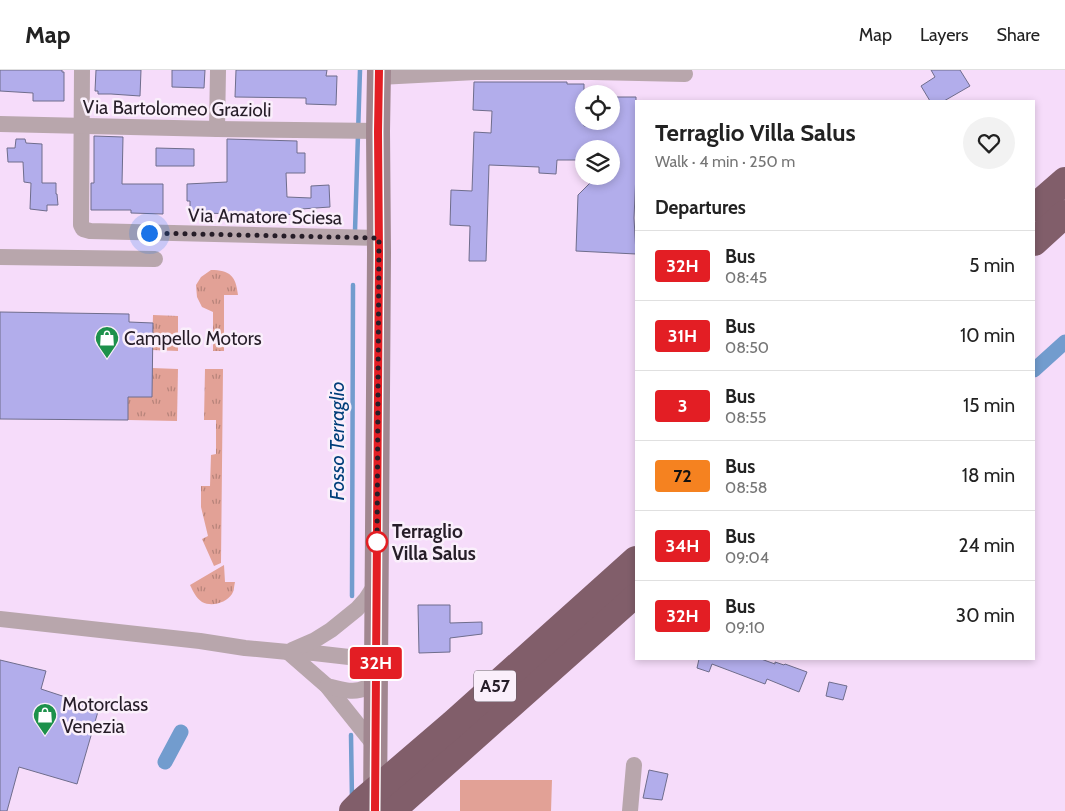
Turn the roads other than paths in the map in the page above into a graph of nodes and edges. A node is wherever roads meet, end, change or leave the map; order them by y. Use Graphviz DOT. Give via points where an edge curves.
graph roads {
  1 [pos="82,70"];
  2 [pos="218,70"];
  3 [pos="379,74"];
  4 [pos="685,74"];
  5 [pos="0,124"];
  6 [pos="82,126"];
  7 [pos="217,129"];
  8 [pos="374,132"];
  9 [pos="1065,181"];
  10 [pos="1035,207"];
  11 [pos="1065,214"];
  12 [pos="379,238"];
  13 [pos="1035,241"];
  14 [pos="0,257"];
  15 [pos="155,259"];
  16 [pos="635,561"];
  17 [pos="377,582"];
  18 [pos="635,594"];
  19 [pos="0,618"];
  20 [pos="288,652"];
  21 [pos="376,674"];
  22 [pos="327,686"];
  23 [pos="375,746"];
  24 [pos="634,765"];
  25 [pos="353,811"];
  26 [pos="375,811"];
  27 [pos="391,811"];
  28 [pos="630,811"];
  1 -- 6 [label="street"];
  2 -- 7 [label="street"];
  3 -- 4 [label="street"];
  3 -- 8 [label="main road"];
  5 -- 6 [label="street, Via Bartolomeo Grazioli"];
  6 -- 7 [label="street, Via Bartolomeo Grazioli"];
  6 -- 12 [label="street, Via Amatore Sciesa" via="83,229"];
  7 -- 8 [label="street, Via Bartolomeo Grazioli"];
  8 -- 12 [label="main road"];
  9 -- 10 [label="highway"];
  11 -- 13 [label="highway"];
  12 -- 17 [label="main road"];
  14 -- 15 [label="street"];
  16 -- 25 [label="highway, A57, bridge"];
  17 -- 20 [label="street" via="366,600 331,630"];
  17 -- 21 [label="main road"];
  18 -- 27 [label="highway, A57"];
  19 -- 20 [label="street"];
  20 -- 21 [label="street" via="349,656 362,661"];
  20 -- 22 [label="street"];
  21 -- 22 [label="street" via="366,688 354,691"];
  21 -- 23 [label="main road"];
  22 -- 23 [label="street"];
  23 -- 26 [label="main road"];
  24 -- 28 [label="street"];
}
